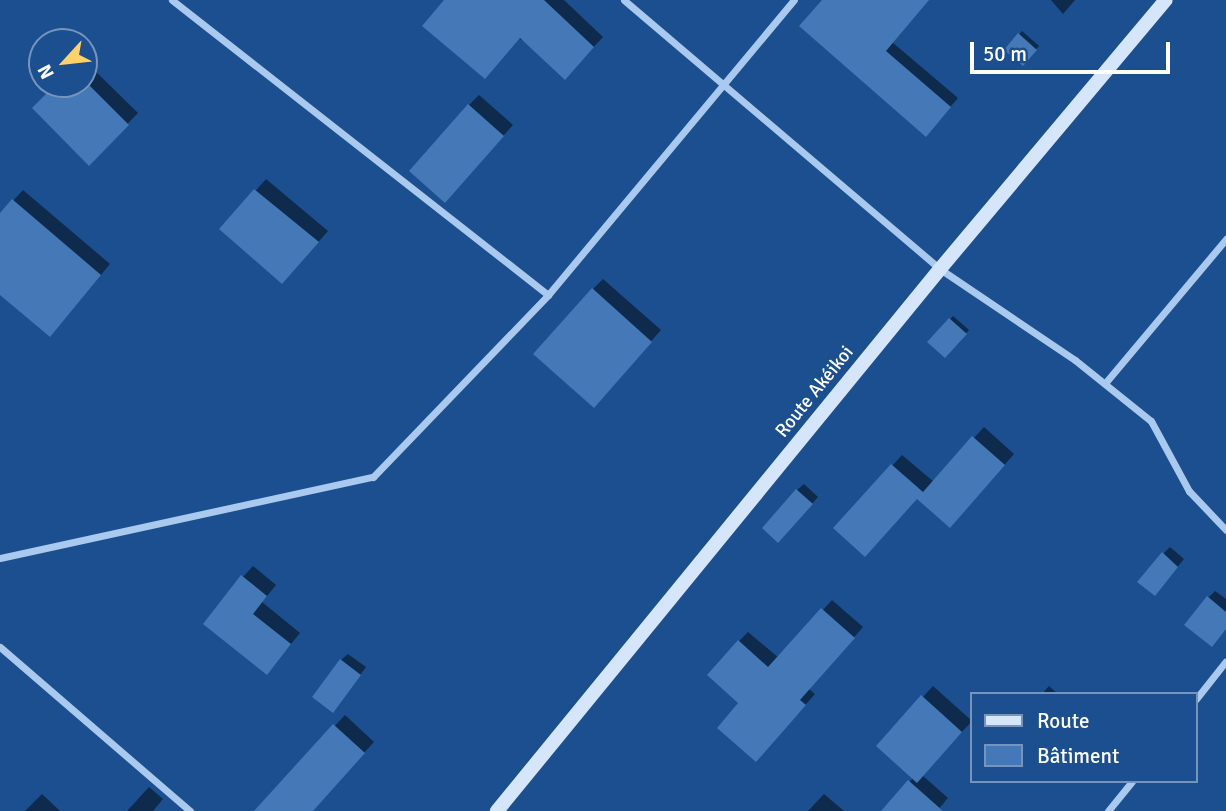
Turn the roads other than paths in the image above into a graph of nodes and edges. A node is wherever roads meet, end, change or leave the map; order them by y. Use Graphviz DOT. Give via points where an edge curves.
graph roads {
  1 [pos="172,0"];
  2 [pos="624,0"];
  3 [pos="794,0"];
  4 [pos="1166,0"];
  5 [pos="726,86"];
  6 [pos="1226,239"];
  7 [pos="940,269"];
  8 [pos="548,295"];
  9 [pos="1106,382"];
  10 [pos="1226,530"];
  11 [pos="0,558"];
  12 [pos="0,647"];
  13 [pos="1226,661"];
  14 [pos="1198,696"];
  15 [pos="1131,783"];
  16 [pos="1111,810"];
  17 [pos="190,811"];
  18 [pos="498,811"];
  1 -- 8 [label="street"];
  2 -- 5 [label="street"];
  3 -- 5 [label="street"];
  4 -- 7 [label="street, Route Akéikoi"];
  5 -- 7 [label="street"];
  5 -- 8 [label="street"];
  6 -- 9 [label="street"];
  7 -- 9 [label="street"];
  7 -- 18 [label="street, Route Akéikoi"];
  8 -- 11 [label="street" via="373,477"];
  9 -- 10 [label="street" via="1151,421 1189,491"];
  12 -- 17 [label="street"];
  13 -- 14 [label="street"];
  15 -- 16 [label="street"];
}
